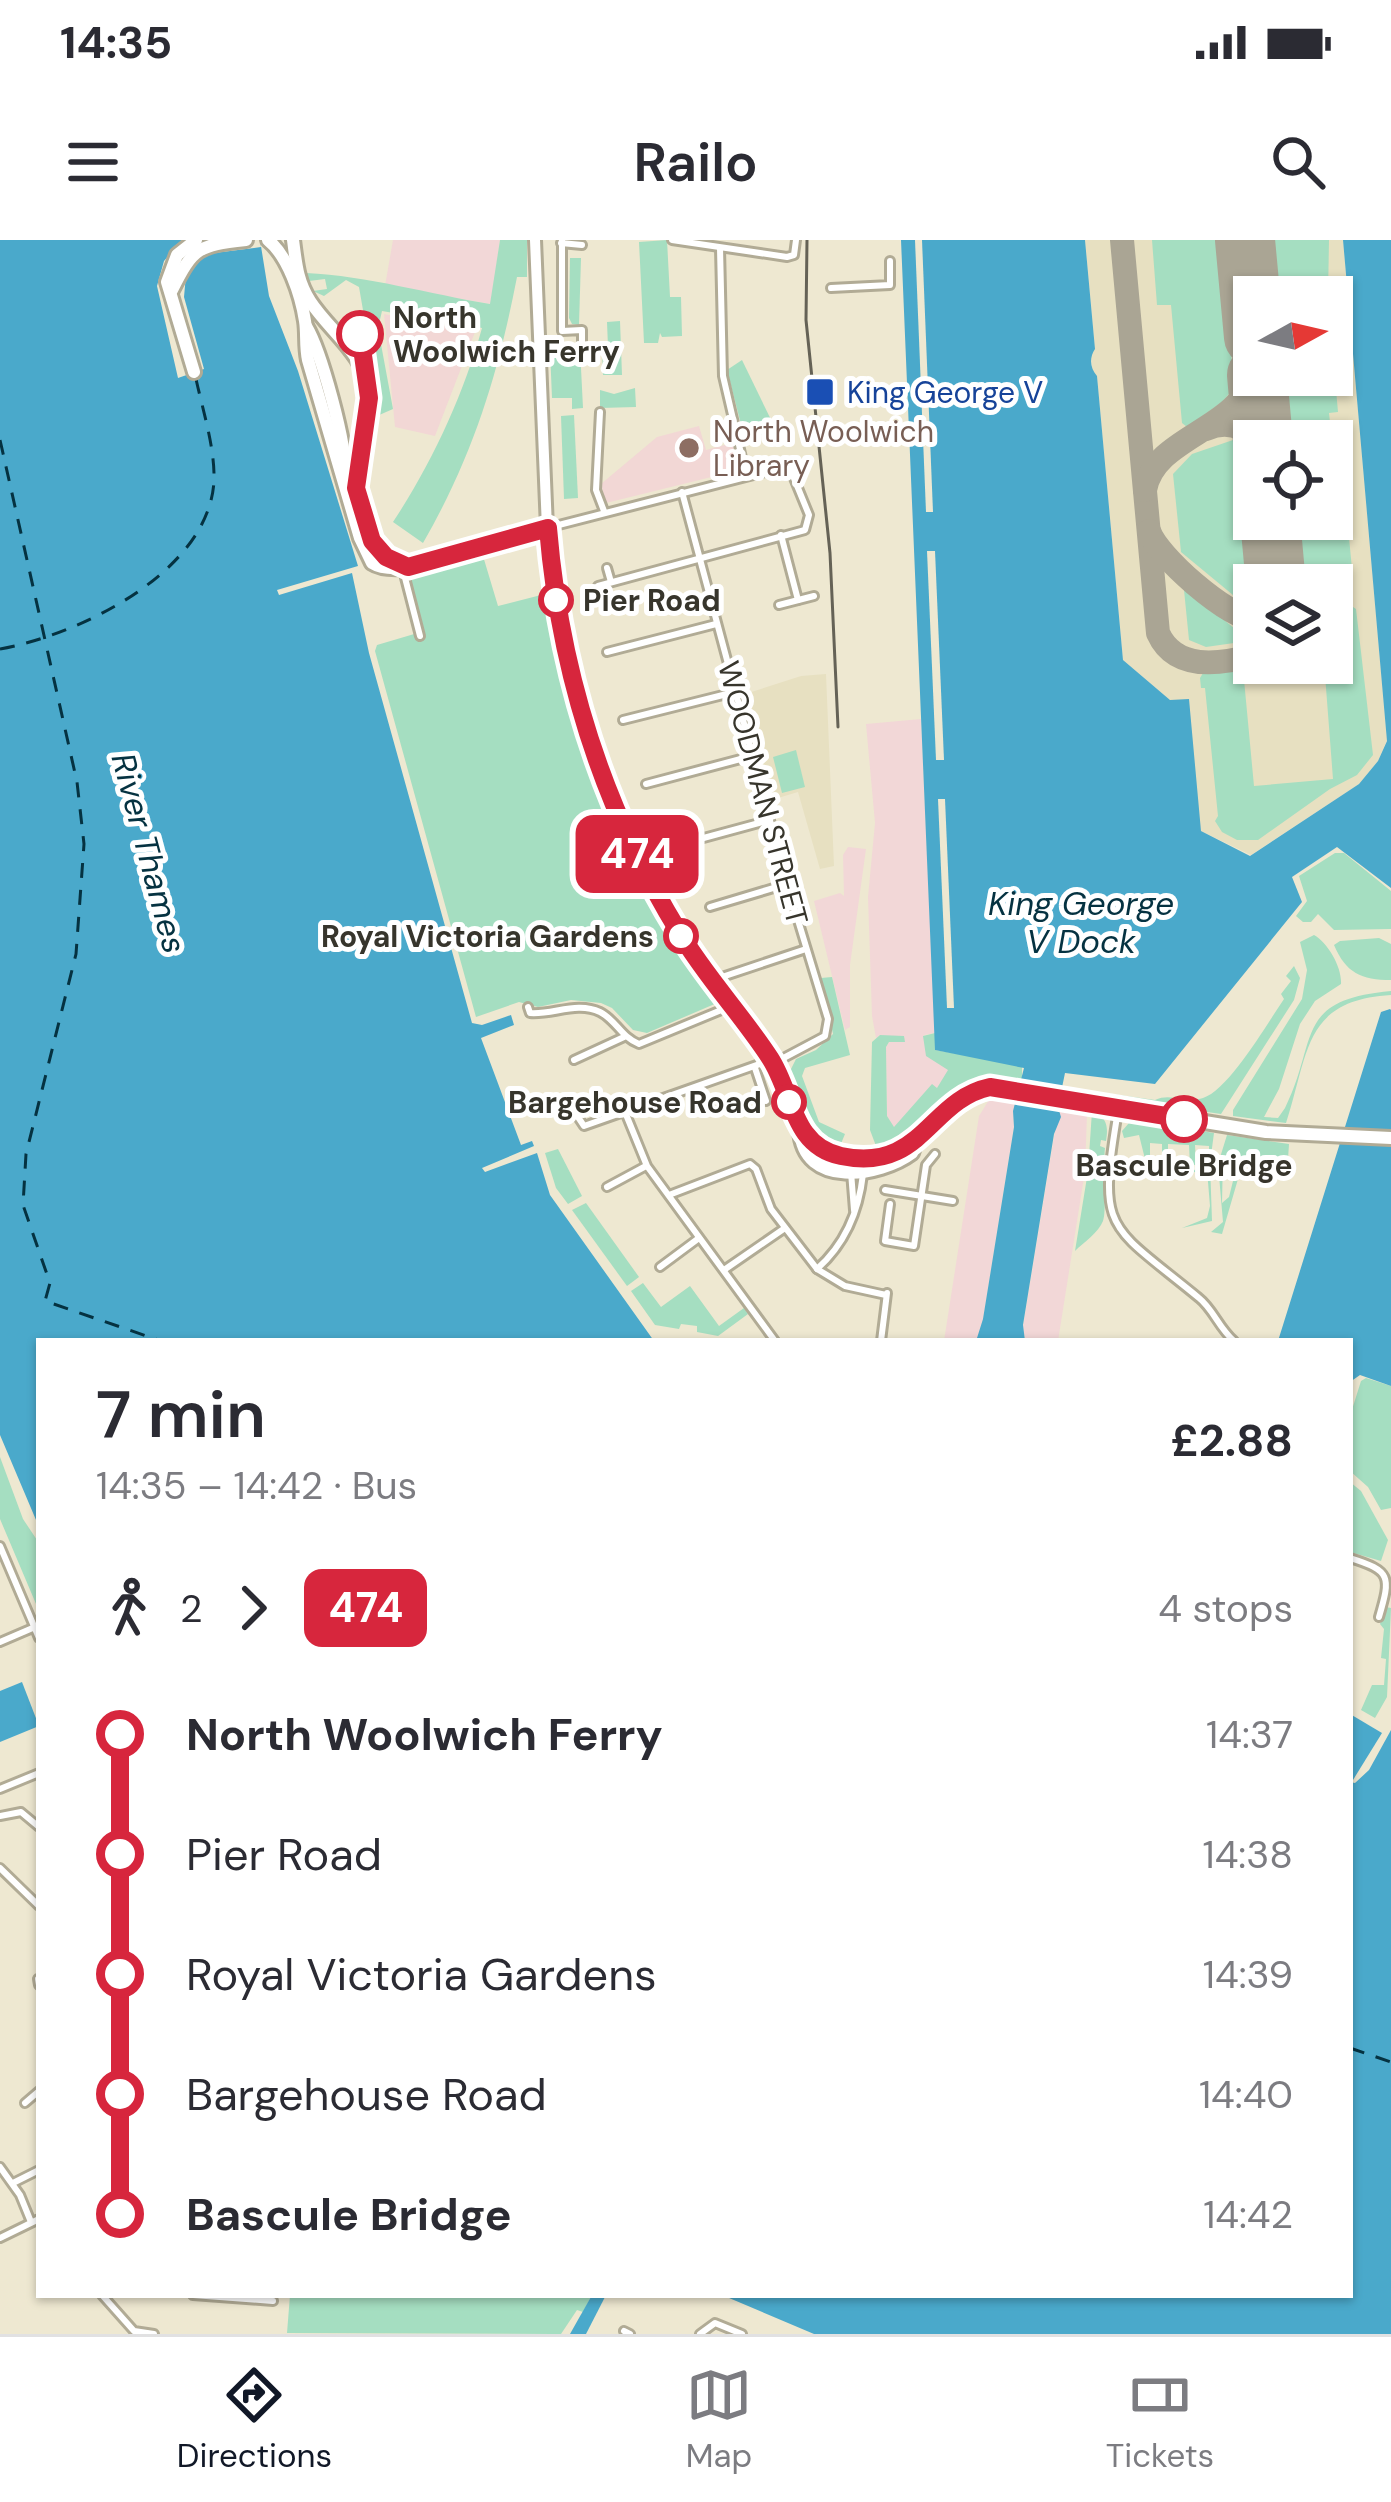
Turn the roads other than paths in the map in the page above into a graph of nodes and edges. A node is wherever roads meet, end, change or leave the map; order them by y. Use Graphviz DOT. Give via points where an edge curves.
graph roads {
  1 [pos="196,240"];
  2 [pos="246,240"];
  3 [pos="268,240"];
  4 [pos="280,240"];
  5 [pos="292,240"];
  6 [pos="535,240"];
  7 [pos="672,240"];
  8 [pos="796,240"];
  9 [pos="561,242"];
  10 [pos="582,245"];
  11 [pos="720,248"];
  12 [pos="890,261"];
  13 [pos="295,267"];
  14 [pos="831,288"];
  15 [pos="172,290"];
  16 [pos="318,311"];
  17 [pos="306,326"];
  18 [pos="582,345"];
  19 [pos="194,372"];
  20 [pos="599,412"];
  21 [pos="746,475"];
  22 [pos="682,492"];
  23 [pos="604,511"];
  24 [pos="548,528"];
  25 [pos="782,535"];
  26 [pos="700,558"];
  27 [pos="405,568"];
  28 [pos="607,568"];
  29 [pos="611,582"];
  30 [pos="598,586"];
  31 [pos="814,596"];
  32 [pos="798,601"];
  33 [pos="779,605"];
  34 [pos="716,624"];
  35 [pos="420,636"];
  36 [pos="607,652"];
  37 [pos="735,692"];
  38 [pos="623,720"];
  39 [pos="752,756"];
  40 [pos="646,784"];
  41 [pos="770,820"];
  42 [pos="674,847"];
  43 [pos="787,884"];
  44 [pos="710,907"];
  45 [pos="806,950"];
  46 [pos="712,981"];
  47 [pos="731,1006"];
  48 [pos="527,1007"];
  49 [pos="624,1037"];
  50 [pos="574,1060"];
  51 [pos="772,1061"];
  52 [pos="755,1068"];
  53 [pos="766,1101"];
  54 [pos="1118,1109"];
  55 [pos="625,1112"];
  56 [pos="576,1114"];
  57 [pos="800,1130"];
  58 [pos="1391,1138"];
  59 [pos="915,1144"];
  60 [pos="935,1154"];
  61 [pos="857,1159"];
  62 [pos="647,1166"];
  63 [pos="857,1175"];
  64 [pos="607,1187"];
  65 [pos="885,1190"];
  66 [pos="669,1196"];
  67 [pos="921,1196"];
  68 [pos="953,1201"];
  69 [pos="890,1204"];
  70 [pos="785,1228"];
  71 [pos="699,1238"];
  72 [pos="660,1267"];
  73 [pos="723,1270"];
  74 [pos="817,1270"];
  75 [pos="773,1338"];
  76 [pos="881,1338"];
  77 [pos="1231,1338"];
  78 [pos="0,1546"];
  79 [pos="1353,1559"];
  80 [pos="1379,1617"];
  81 [pos="34,1627"];
  82 [pos="36,1631"];
  83 [pos="0,1642"];
  84 [pos="36,1774"];
  85 [pos="0,1789"];
  86 [pos="0,1816"];
  87 [pos="36,1824"];
  88 [pos="0,1868"];
  89 [pos="36,1903"];
  90 [pos="36,2094"];
  91 [pos="25,2103"];
  92 [pos="0,2168"];
  93 [pos="36,2172"];
  94 [pos="13,2183"];
  95 [pos="35,2220"];
  96 [pos="0,2238"];
  97 [pos="105,2298"];
  98 [pos="233,2298"];
  99 [pos="273,2301"];
  100 [pos="154,2334"];
  101 [pos="700,2334"];
  102 [pos="742,2334"];
  1 -- 15 [label="highway" via="171,264"];
  2 -- 15 [label="highway" via="196,250"];
  3 -- 17 [label="highway" via="289,270"];
  4 -- 13 [label="highway"];
  5 -- 13 [label="highway"];
  6 -- 24 [label="main road"];
  7 -- 11 [label="street"];
  8 -- 11 [label="street" via="794,255"];
  9 -- 10 [label="street"];
  9 -- 18 [label="street" via="562,331 582,330"];
  11 -- 21 [label="street" via="722,376"];
  12 -- 14 [label="street" via="890,285"];
  13 -- 16 [label="highway"];
  15 -- 19 [label="highway"];
  16 -- 17 [label="highway"];
  16 -- 27 [label="highway" via="362,367 367,426 356,488 369,533"];
  17 -- 27 [label="highway" via="308,360 369,559"];
  20 -- 23 [label="street" via="596,490"];
  21 -- 22 [label="street"];
  21 -- 25 [label="street" via="790,469 809,515 806,530"];
  22 -- 23 [label="street"];
  22 -- 26 [label="street, WOODMAN STREET"];
  23 -- 24 [label="street"];
  24 -- 27 [label="highway"];
  24 -- 46 [label="highway" via="583,725 641,864"];
  25 -- 26 [label="street"];
  25 -- 32 [label="street"];
  26 -- 29 [label="street"];
  26 -- 34 [label="street, WOODMAN STREET"];
  27 -- 35 [label="street"];
  28 -- 29 [label="street"];
  29 -- 30 [label="street"];
  31 -- 32 [label="street"];
  32 -- 33 [label="street"];
  34 -- 36 [label="street"];
  34 -- 37 [label="street, WOODMAN STREET"];
  37 -- 38 [label="street"];
  37 -- 39 [label="street, WOODMAN STREET"];
  39 -- 40 [label="street"];
  39 -- 41 [label="street, WOODMAN STREET"];
  41 -- 42 [label="street"];
  41 -- 43 [label="street, WOODMAN STREET"];
  43 -- 44 [label="street"];
  43 -- 45 [label="street, WOODMAN STREET"];
  45 -- 46 [label="street"];
  45 -- 51 [label="street, WOODMAN STREET" via="828,1031"];
  46 -- 47 [label="highway"];
  47 -- 49 [label="street" via="646,1043"];
  47 -- 51 [label="highway"];
  48 -- 49 [label="street" via="537,1015 594,1010"];
  49 -- 50 [label="street"];
  51 -- 52 [label="street"];
  51 -- 57 [label="highway"];
  52 -- 53 [label="street"];
  52 -- 55 [label="street"];
  54 -- 58 [label="highway" via="1284,1134"];
  54 -- 59 [label="highway" via="990,1087 968,1094"];
  54 -- 77 [label="street" via="1108,1178 1115,1224 1204,1302"];
  55 -- 56 [label="street" via="575,1125"];
  55 -- 62 [label="street"];
  57 -- 61 [label="highway" via="825,1151"];
  57 -- 63 [label="highway" via="816,1161"];
  59 -- 61 [label="highway"];
  59 -- 63 [label="highway" via="900,1163"];
  60 -- 67 [label="street"];
  61 -- 63 [label="street"];
  61 -- 63 [label="street"];
  62 -- 64 [label="street"];
  62 -- 66 [label="street"];
  63 -- 74 [label="street" via="860,1202 838,1249"];
  65 -- 67 [label="street"];
  66 -- 70 [label="street" via="750,1164"];
  66 -- 71 [label="street"];
  67 -- 68 [label="street"];
  67 -- 69 [label="street" via="914,1246 884,1241"];
  70 -- 73 [label="street"];
  70 -- 74 [label="street"];
  71 -- 72 [label="street"];
  71 -- 73 [label="street"];
  73 -- 75 [label="street"];
  74 -- 76 [label="street" via="845,1286 887,1294"];
  78 -- 81 [label="street"];
  79 -- 80 [label="street" via="1387,1575"];
  81 -- 82 [label="street"];
  81 -- 83 [label="street"];
  84 -- 85 [label="street"];
  86 -- 87 [label="street" via="21,1812"];
  88 -- 89 [label="street"];
  90 -- 91 [label="street"];
  92 -- 94 [label="street"];
  93 -- 94 [label="street"];
  94 -- 95 [label="street"];
  95 -- 96 [label="street"];
  97 -- 100 [label="street" via="134,2331"];
  98 -- 99 [label="street"];
  101 -- 102 [label="street" via="715,2323"];
}
